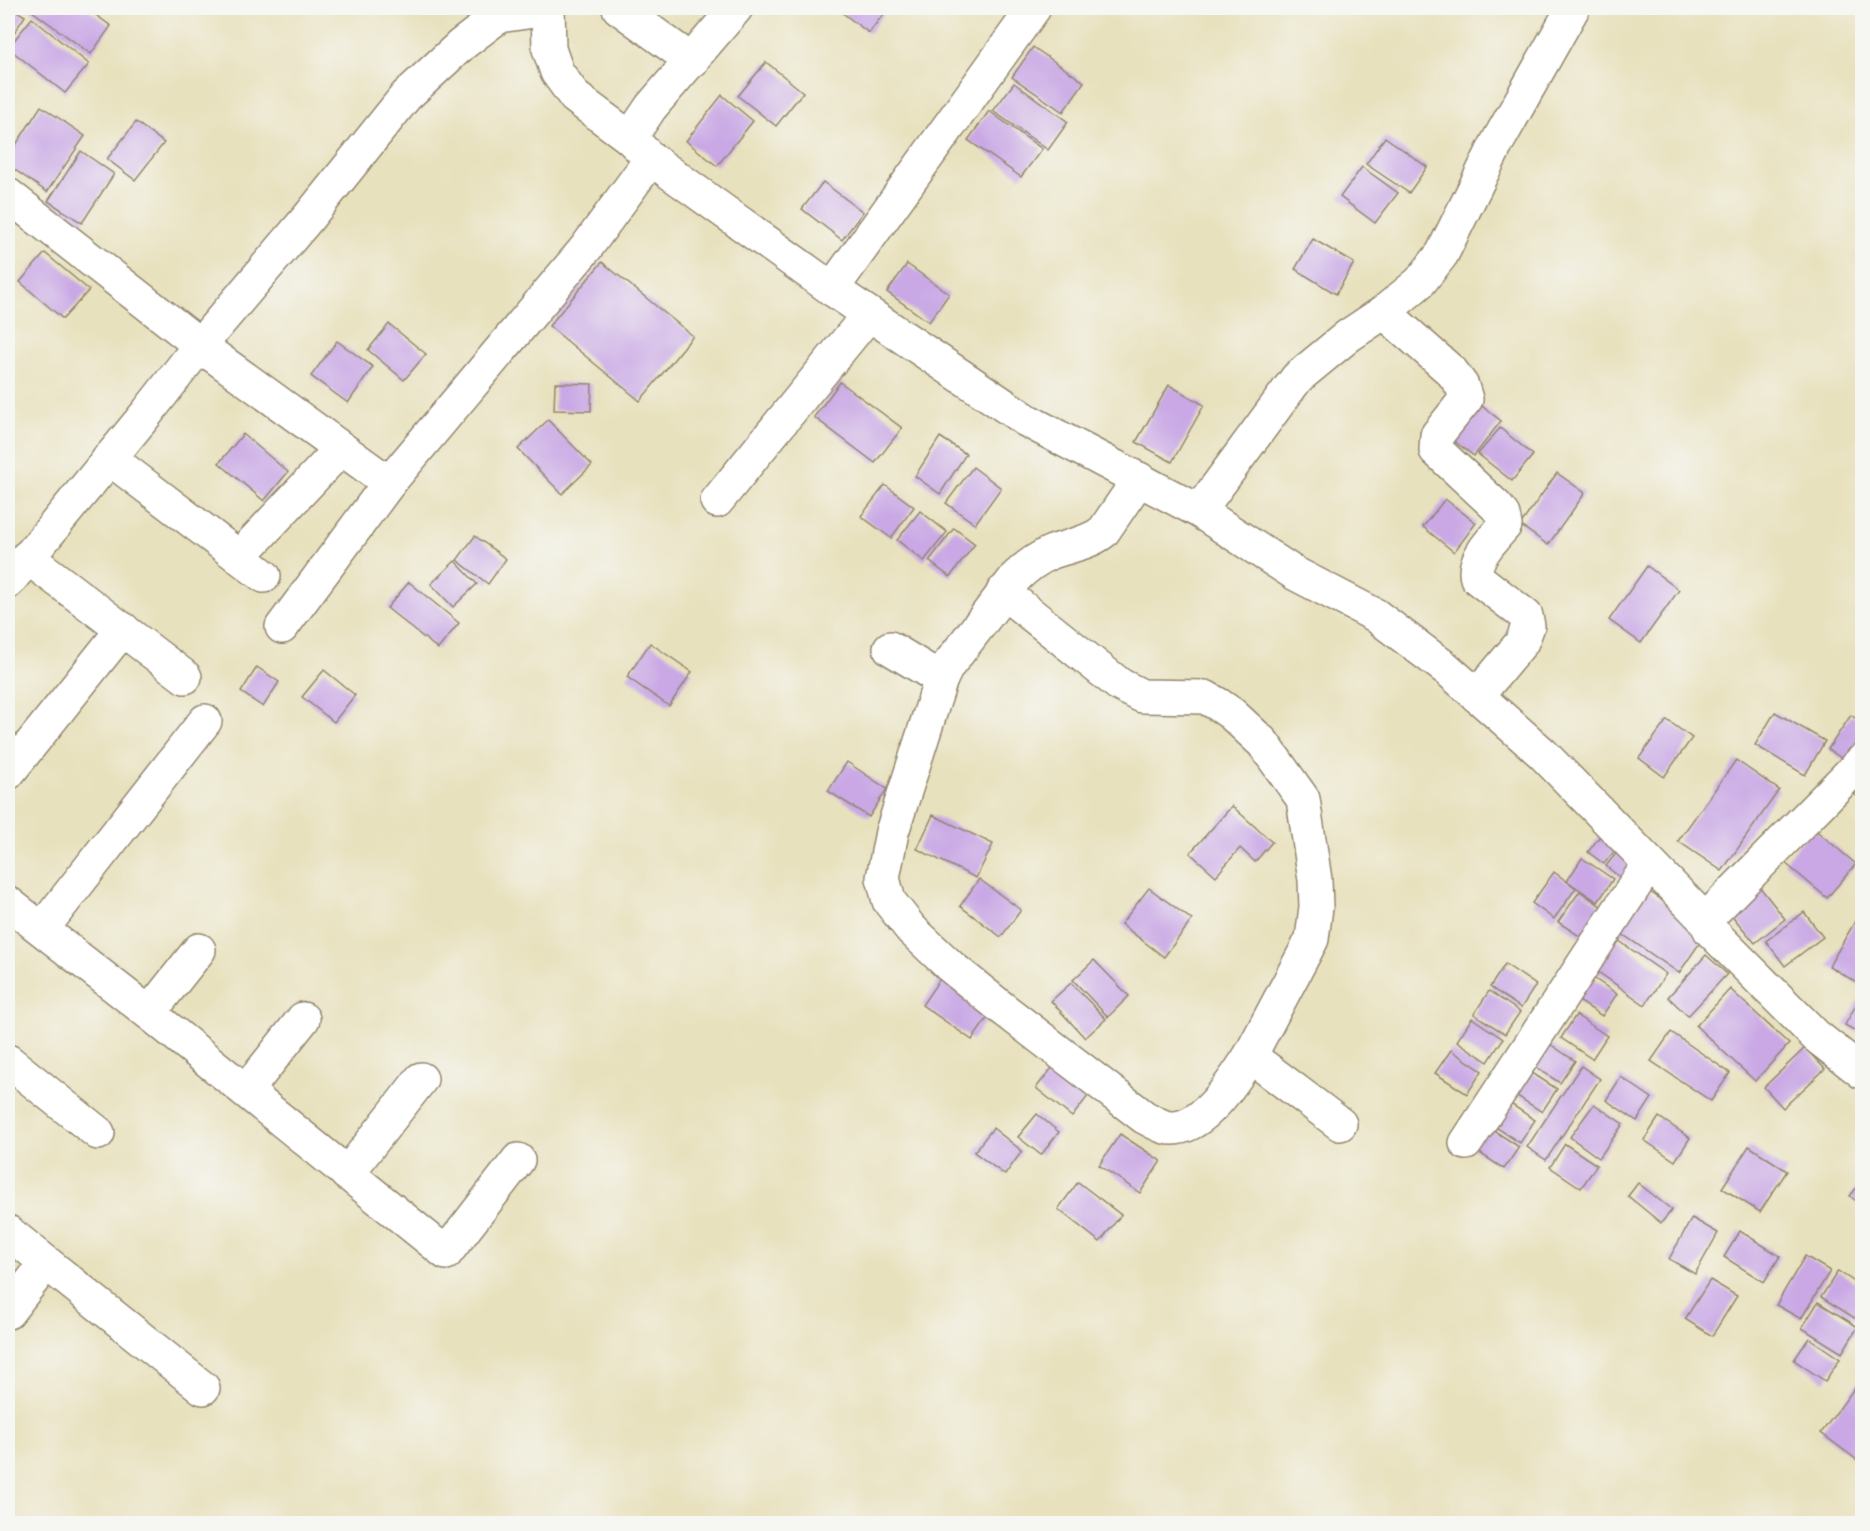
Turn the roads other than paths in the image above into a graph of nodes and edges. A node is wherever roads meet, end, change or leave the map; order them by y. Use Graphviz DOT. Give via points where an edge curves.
graph roads {
  1 [pos="548,8"];
  2 [pos="619,8"];
  3 [pos="736,8"];
  4 [pos="1034,8"];
  5 [pos="1573,8"];
  6 [pos="692,61"];
  7 [pos="640,148"];
  8 [pos="8,195"];
  9 [pos="832,289"];
  10 [pos="1384,312"];
  11 [pos="869,314"];
  12 [pos="200,345"];
  13 [pos="334,456"];
  14 [pos="110,458"];
  15 [pos="1139,479"];
  16 [pos="389,483"];
  17 [pos="717,501"];
  18 [pos="1198,511"];
  19 [pos="27,557"];
  20 [pos="8,582"];
  21 [pos="1004,592"];
  22 [pos="282,627"];
  23 [pos="123,629"];
  24 [pos="890,648"];
  25 [pos="185,677"];
  26 [pos="940,680"];
  27 [pos="1477,696"];
  28 [pos="205,721"];
  29 [pos="1863,761"];
  30 [pos="8,773"];
  31 [pos="1649,864"];
  32 [pos="8,903"];
  33 [pos="1705,920"];
  34 [pos="42,929"];
  35 [pos="199,950"];
  36 [pos="149,1013"];
  37 [pos="303,1019"];
  38 [pos="1250,1056"];
  39 [pos="8,1061"];
  40 [pos="1863,1072"];
  41 [pos="421,1079"];
  42 [pos="246,1091"];
  43 [pos="1340,1125"];
  44 [pos="98,1133"];
  45 [pos="1466,1143"];
  46 [pos="518,1160"];
  47 [pos="347,1174"];
  48 [pos="8,1232"];
  49 [pos="46,1263"];
  50 [pos="8,1312"];
  51 [pos="203,1388"];
  1 -- 7 [label="street" via="549,49 557,72 575,97"];
  1 -- 12 [label="street" via="499,16 406,96"];
  2 -- 6 [label="street"];
  3 -- 6 [label="street"];
  4 -- 9 [label="street"];
  5 -- 10 [label="street" via="1497,143 1442,254 1420,282"];
  6 -- 7 [label="street" via="651,107"];
  7 -- 9 [label="street"];
  7 -- 16 [label="street" via="586,248"];
  8 -- 12 [label="street"];
  9 -- 11 [label="street"];
  10 -- 18 [label="street" via="1298,378"];
  10 -- 27 [label="street" via="1452,372 1462,386 1466,399 1437,435 1436,450 1503,515 1505,525 1479,559 1475,571 1477,578 1526,616 1528,626 1522,642"];
  11 -- 15 [label="street" via="1026,420"];
  11 -- 17 [label="street"];
  12 -- 14 [label="street"];
  12 -- 16 [label="street"];
  13 -- 14 [label="street" via="252,567"];
  14 -- 19 [label="street"];
  15 -- 18 [label="street"];
  15 -- 21 [label="street" via="1096,538 1027,566"];
  16 -- 22 [label="street"];
  18 -- 27 [label="street" via="1294,573 1375,615"];
  19 -- 20 [label="street"];
  19 -- 23 [label="street"];
  21 -- 26 [label="street"];
  21 -- 38 [label="street" via="1120,685 1142,696 1205,696 1232,714 1263,743 1303,799 1315,880 1312,939"];
  23 -- 25 [label="street"];
  23 -- 30 [label="street"];
  24 -- 26 [label="street"];
  26 -- 38 [label="street" via="892,832 883,878 890,900 911,929 1002,1008 1144,1117 1166,1127 1190,1125 1223,1096"];
  27 -- 31 [label="street" via="1542,753"];
  28 -- 34 [label="street"];
  29 -- 33 [label="street"];
  31 -- 33 [label="street"];
  31 -- 45 [label="street"];
  32 -- 34 [label="street"];
  33 -- 40 [label="street" via="1710,930 1816,1036"];
  34 -- 36 [label="street"];
  35 -- 36 [label="street"];
  36 -- 42 [label="street"];
  37 -- 42 [label="street"];
  38 -- 43 [label="street"];
  39 -- 44 [label="street"];
  41 -- 47 [label="street"];
  42 -- 47 [label="street"];
  46 -- 47 [label="street" via="446,1253"];
  48 -- 49 [label="street"];
  49 -- 50 [label="street"];
  49 -- 51 [label="street"];
}
